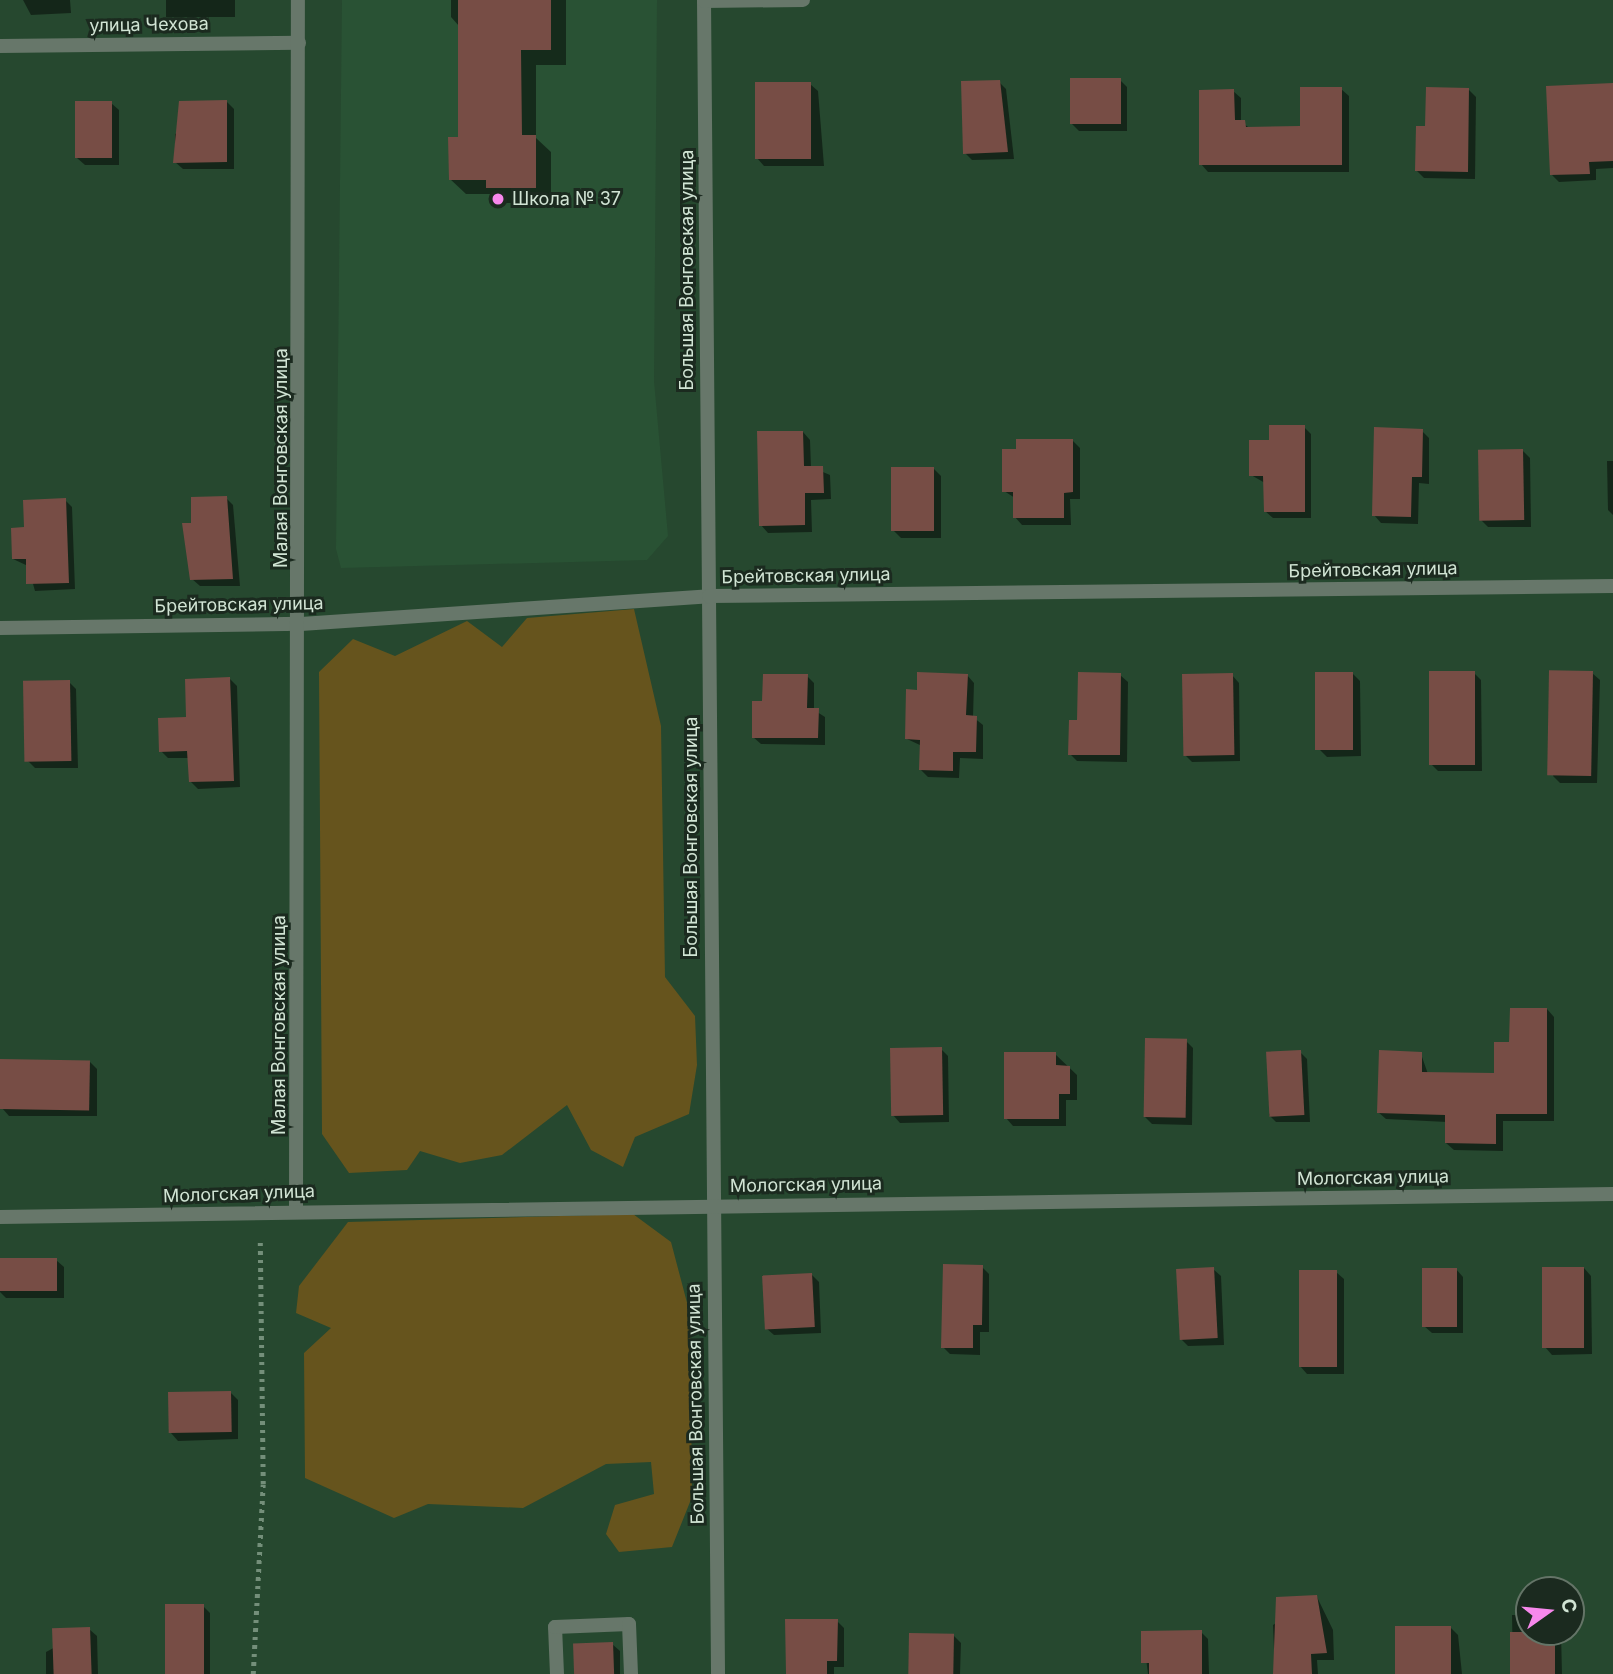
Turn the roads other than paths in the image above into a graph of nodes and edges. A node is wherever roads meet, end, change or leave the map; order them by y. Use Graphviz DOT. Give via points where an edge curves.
graph roads {
  1 [pos="299,0"];
  2 [pos="704,0"];
  3 [pos="803,0"];
  4 [pos="299,43"];
  5 [pos="0,46"];
  6 [pos="1613,586"];
  7 [pos="709,596"];
  8 [pos="301,624"];
  9 [pos="0,628"];
  10 [pos="1613,1194"];
  11 [pos="713,1205"];
  12 [pos="296,1210"];
  13 [pos="0,1217"];
  14 [pos="557,1674"];
  15 [pos="631,1674"];
  16 [pos="718,1674"];
  1 -- 4 [label="street, Малая Вонговская улица"];
  2 -- 3 [label="street"];
  2 -- 7 [label="street, Большая Вонговская улица"];
  4 -- 5 [label="street, улица Чехова"];
  4 -- 8 [label="street, Малая Вонговская улица"];
  6 -- 7 [label="street, Брейтовская улица"];
  7 -- 8 [label="street, Брейтовская улица"];
  7 -- 11 [label="street, Большая Вонговская улица"];
  8 -- 9 [label="street, Брейтовская улица"];
  8 -- 12 [label="street, Малая Вонговская улица"];
  10 -- 11 [label="street, Мологская улица"];
  11 -- 12 [label="street, Мологская улица"];
  11 -- 16 [label="street, Большая Вонговская улица"];
  12 -- 13 [label="street, Мологская улица" via="259,1216"];
  14 -- 15 [label="street" via="555,1627 629,1624"];
}
